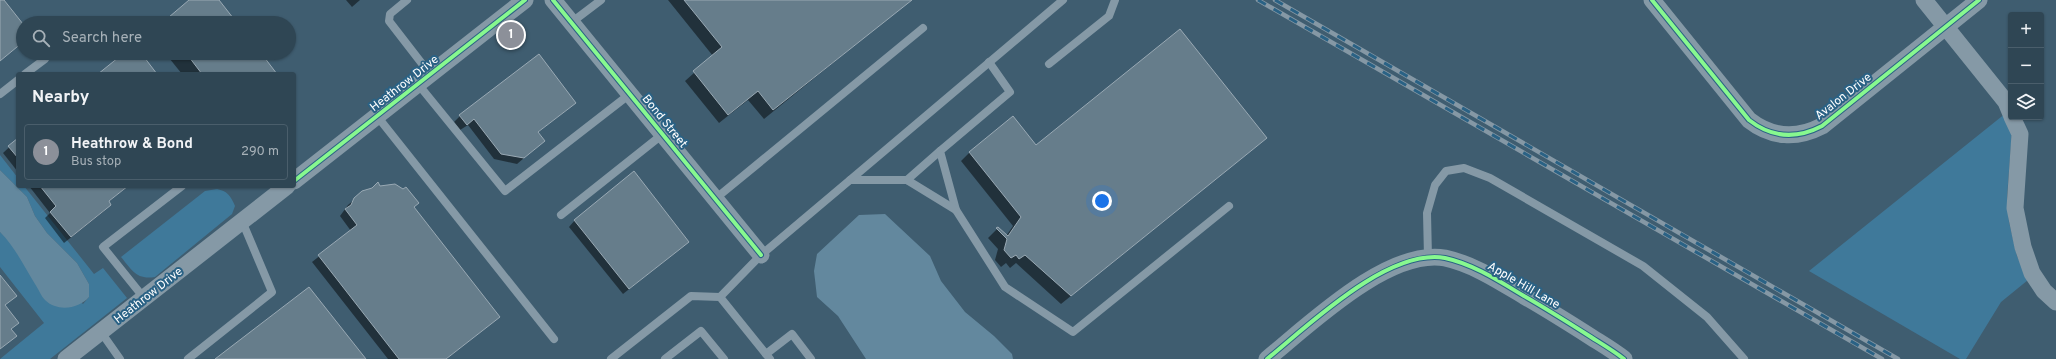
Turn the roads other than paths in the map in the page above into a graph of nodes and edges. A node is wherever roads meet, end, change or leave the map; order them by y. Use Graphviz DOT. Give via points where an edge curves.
graph roads {
  1 [pos="407,0"];
  2 [pos="525,0"];
  3 [pos="553,0"];
  4 [pos="602,0"];
  5 [pos="1063,0"];
  6 [pos="1115,0"];
  7 [pos="1652,0"];
  8 [pos="1924,0"];
  9 [pos="1979,0"];
  10 [pos="572,22"];
  11 [pos="1946,27"];
  12 [pos="923,28"];
  13 [pos="44,60"];
  14 [pos="989,62"];
  15 [pos="1049,64"];
  16 [pos="28,72"];
  17 [pos="424,79"];
  18 [pos="16,82"];
  19 [pos="0,94"];
  20 [pos="630,94"];
  21 [pos="2008,107"];
  22 [pos="377,116"];
  23 [pos="2013,120"];
  24 [pos="663,134"];
  25 [pos="940,150"];
  26 [pos="296,179"];
  27 [pos="850,180"];
  28 [pos="908,180"];
  29 [pos="179,188"];
  30 [pos="284,188"];
  31 [pos="715,199"];
  32 [pos="1229,206"];
  33 [pos="956,210"];
  34 [pos="561,215"];
  35 [pos="242,221"];
  36 [pos="760,255"];
  37 [pos="1428,257"];
  38 [pos="720,297"];
  39 [pos="144,298"];
  40 [pos="2056,302"];
  41 [pos="101,332"];
  42 [pos="554,339"];
  43 [pos="768,357"];
  44 [pos="66,359"];
  45 [pos="120,359"];
  46 [pos="188,359"];
  47 [pos="611,359"];
  48 [pos="665,359"];
  49 [pos="724,359"];
  50 [pos="811,359"];
  51 [pos="1267,359"];
  52 [pos="1624,359"];
  53 [pos="1744,359"];
  1 -- 17 [label="lane" via="388,18"];
  2 -- 17 [label="street, Heathrow Drive"];
  3 -- 10 [label="street, Bond Street"];
  4 -- 10 [label="lane"];
  5 -- 14 [label="lane"];
  6 -- 15 [label="lane" via="1109,16"];
  7 -- 11 [label="street, Avalon Drive" via="1749,120 1760,129 1782,136 1810,132 1822,126"];
  8 -- 11 [label="street"];
  9 -- 11 [label="street, Avalon Drive"];
  10 -- 20 [label="street, Bond Street"];
  11 -- 21 [label="street"];
  12 -- 31 [label="lane"];
  13 -- 16 [label="lane"];
  14 -- 25 [label="lane" via="1010,92"];
  14 -- 27 [label="lane"];
  17 -- 20 [label="lane" via="505,191"];
  17 -- 22 [label="street, Heathrow Drive"];
  18 -- 19 [label="lane"];
  20 -- 24 [label="street, Bond Street"];
  22 -- 26 [label="street, Heathrow Drive"];
  22 -- 42 [label="lane"];
  23 -- 40 [label="street" via="2020,134 2015,208 2023,247 2032,273 2044,291"];
  24 -- 31 [label="street, Bond Street"];
  24 -- 34 [label="lane"];
  25 -- 28 [label="lane"];
  25 -- 33 [label="lane"];
  27 -- 28 [label="lane"];
  27 -- 36 [label="lane"];
  28 -- 33 [label="lane"];
  29 -- 39 [label="lane" via="103,247"];
  30 -- 35 [label="street, Heathrow Drive"];
  31 -- 36 [label="street, Bond Street"];
  32 -- 33 [label="lane" via="1073,332 1005,287"];
  35 -- 39 [label="street, Heathrow Drive"];
  35 -- 46 [label="lane" via="272,292"];
  36 -- 38 [label="lane"];
  37 -- 51 [label="street, Apple Hill Lane" via="1382,271 1352,291"];
  37 -- 52 [label="street, Apple Hill Lane" via="1446,258 1480,270"];
  37 -- 53 [label="lane" via="1427,213 1435,185 1446,171 1464,168 1490,178 1643,266 1707,318"];
  38 -- 43 [label="lane"];
  38 -- 47 [label="lane" via="691,296"];
  39 -- 41 [label="street, Heathrow Drive"];
  41 -- 44 [label="street, Heathrow Drive"];
  41 -- 45 [label="lane"];
  43 -- 50 [label="lane" via="792,334"];
  48 -- 49 [label="lane" via="701,331"];
}
